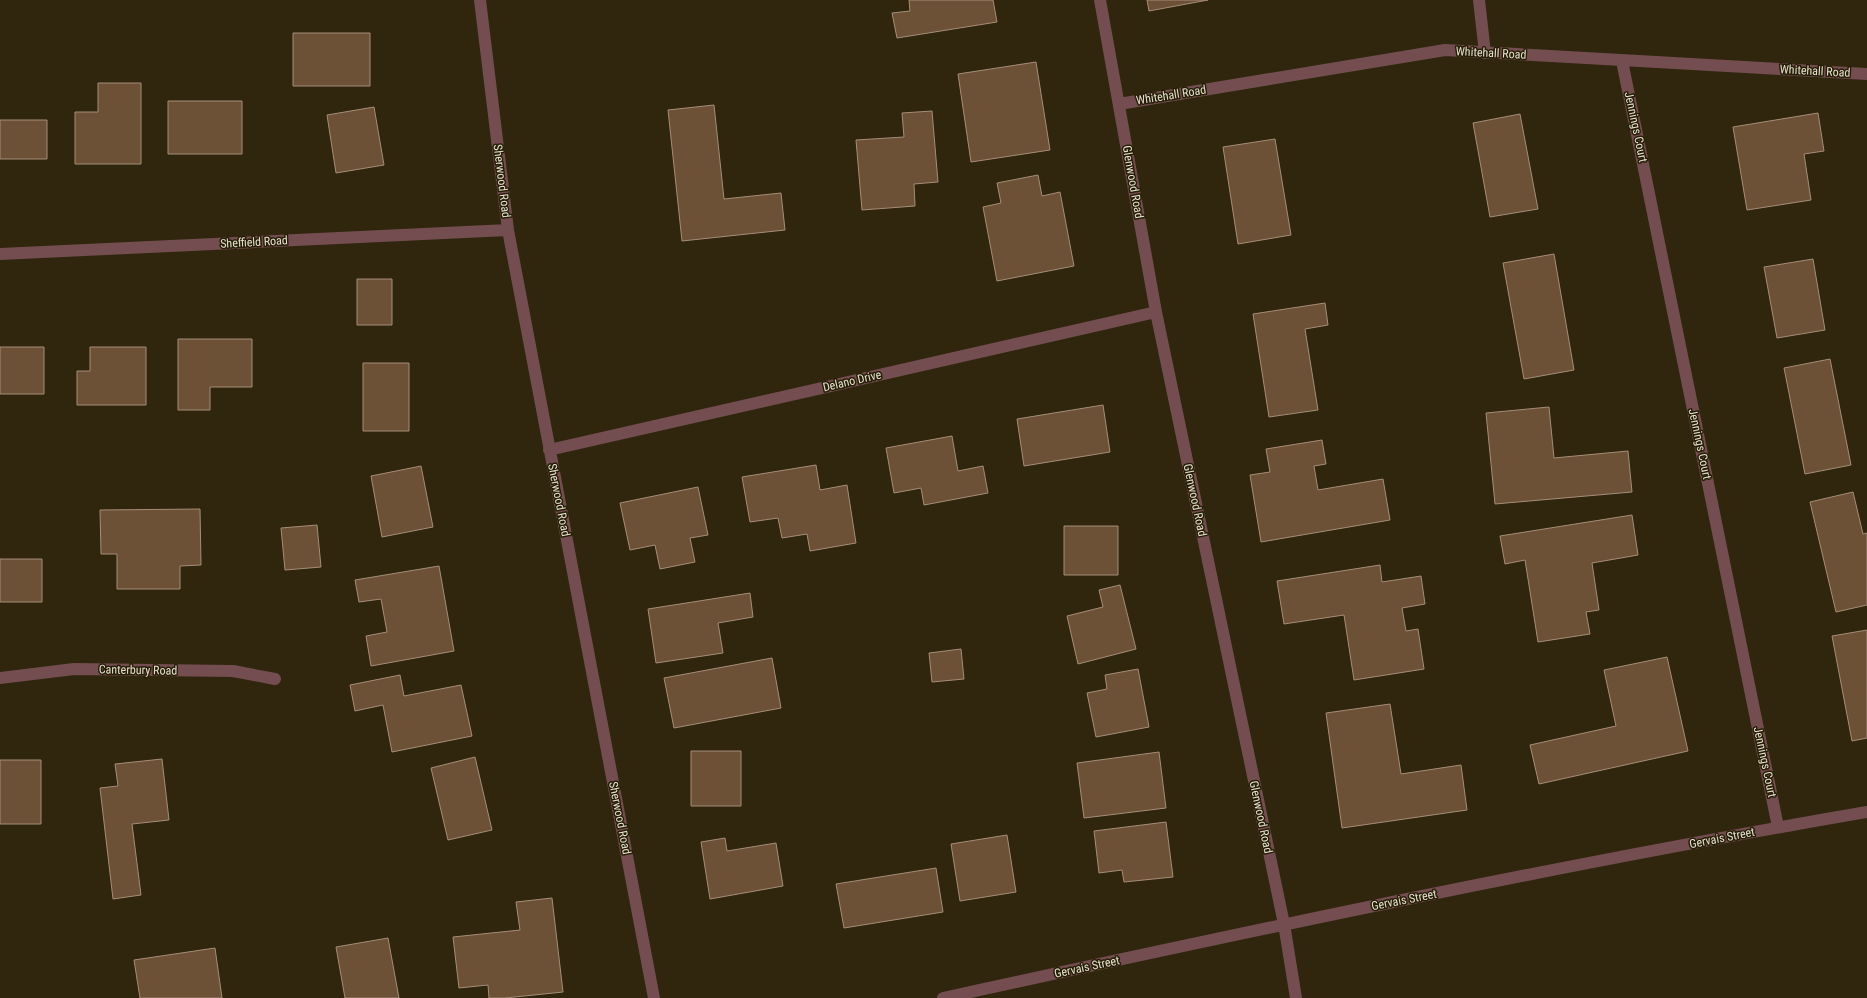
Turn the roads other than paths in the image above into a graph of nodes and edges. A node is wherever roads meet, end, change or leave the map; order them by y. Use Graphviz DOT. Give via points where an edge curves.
graph roads {
  1 [pos="480,0"];
  2 [pos="1100,0"];
  3 [pos="1479,0"];
  4 [pos="1485,53"];
  5 [pos="1622,61"];
  6 [pos="1867,74"];
  7 [pos="1119,104"];
  8 [pos="508,230"];
  9 [pos="0,254"];
  10 [pos="1156,312"];
  11 [pos="549,450"];
  12 [pos="0,678"];
  13 [pos="275,679"];
  14 [pos="1867,812"];
  15 [pos="1778,827"];
  16 [pos="1284,924"];
  17 [pos="654,998"];
  18 [pos="943,998"];
  19 [pos="1296,998"];
  1 -- 8 [label="street, Sherwood Road"];
  2 -- 7 [label="street, Glenwood Road"];
  3 -- 4 [label="street"];
  4 -- 5 [label="street, Whitehall Road"];
  4 -- 7 [label="street, Whitehall Road" via="1445,50"];
  5 -- 6 [label="street, Whitehall Road"];
  5 -- 15 [label="street, Jennings Court"];
  7 -- 10 [label="street, Glenwood Road"];
  8 -- 9 [label="street, Sheffield Road"];
  8 -- 11 [label="street, Sherwood Road"];
  10 -- 11 [label="street, Delano Drive"];
  10 -- 16 [label="street, Glenwood Road"];
  11 -- 17 [label="street, Sherwood Road"];
  12 -- 13 [label="street, Canterbury Road" via="74,669 233,672"];
  14 -- 15 [label="street, Gervais Street"];
  15 -- 16 [label="street, Gervais Street"];
  16 -- 18 [label="street, Gervais Street"];
  16 -- 19 [label="street, Glenwood Road"];
}
